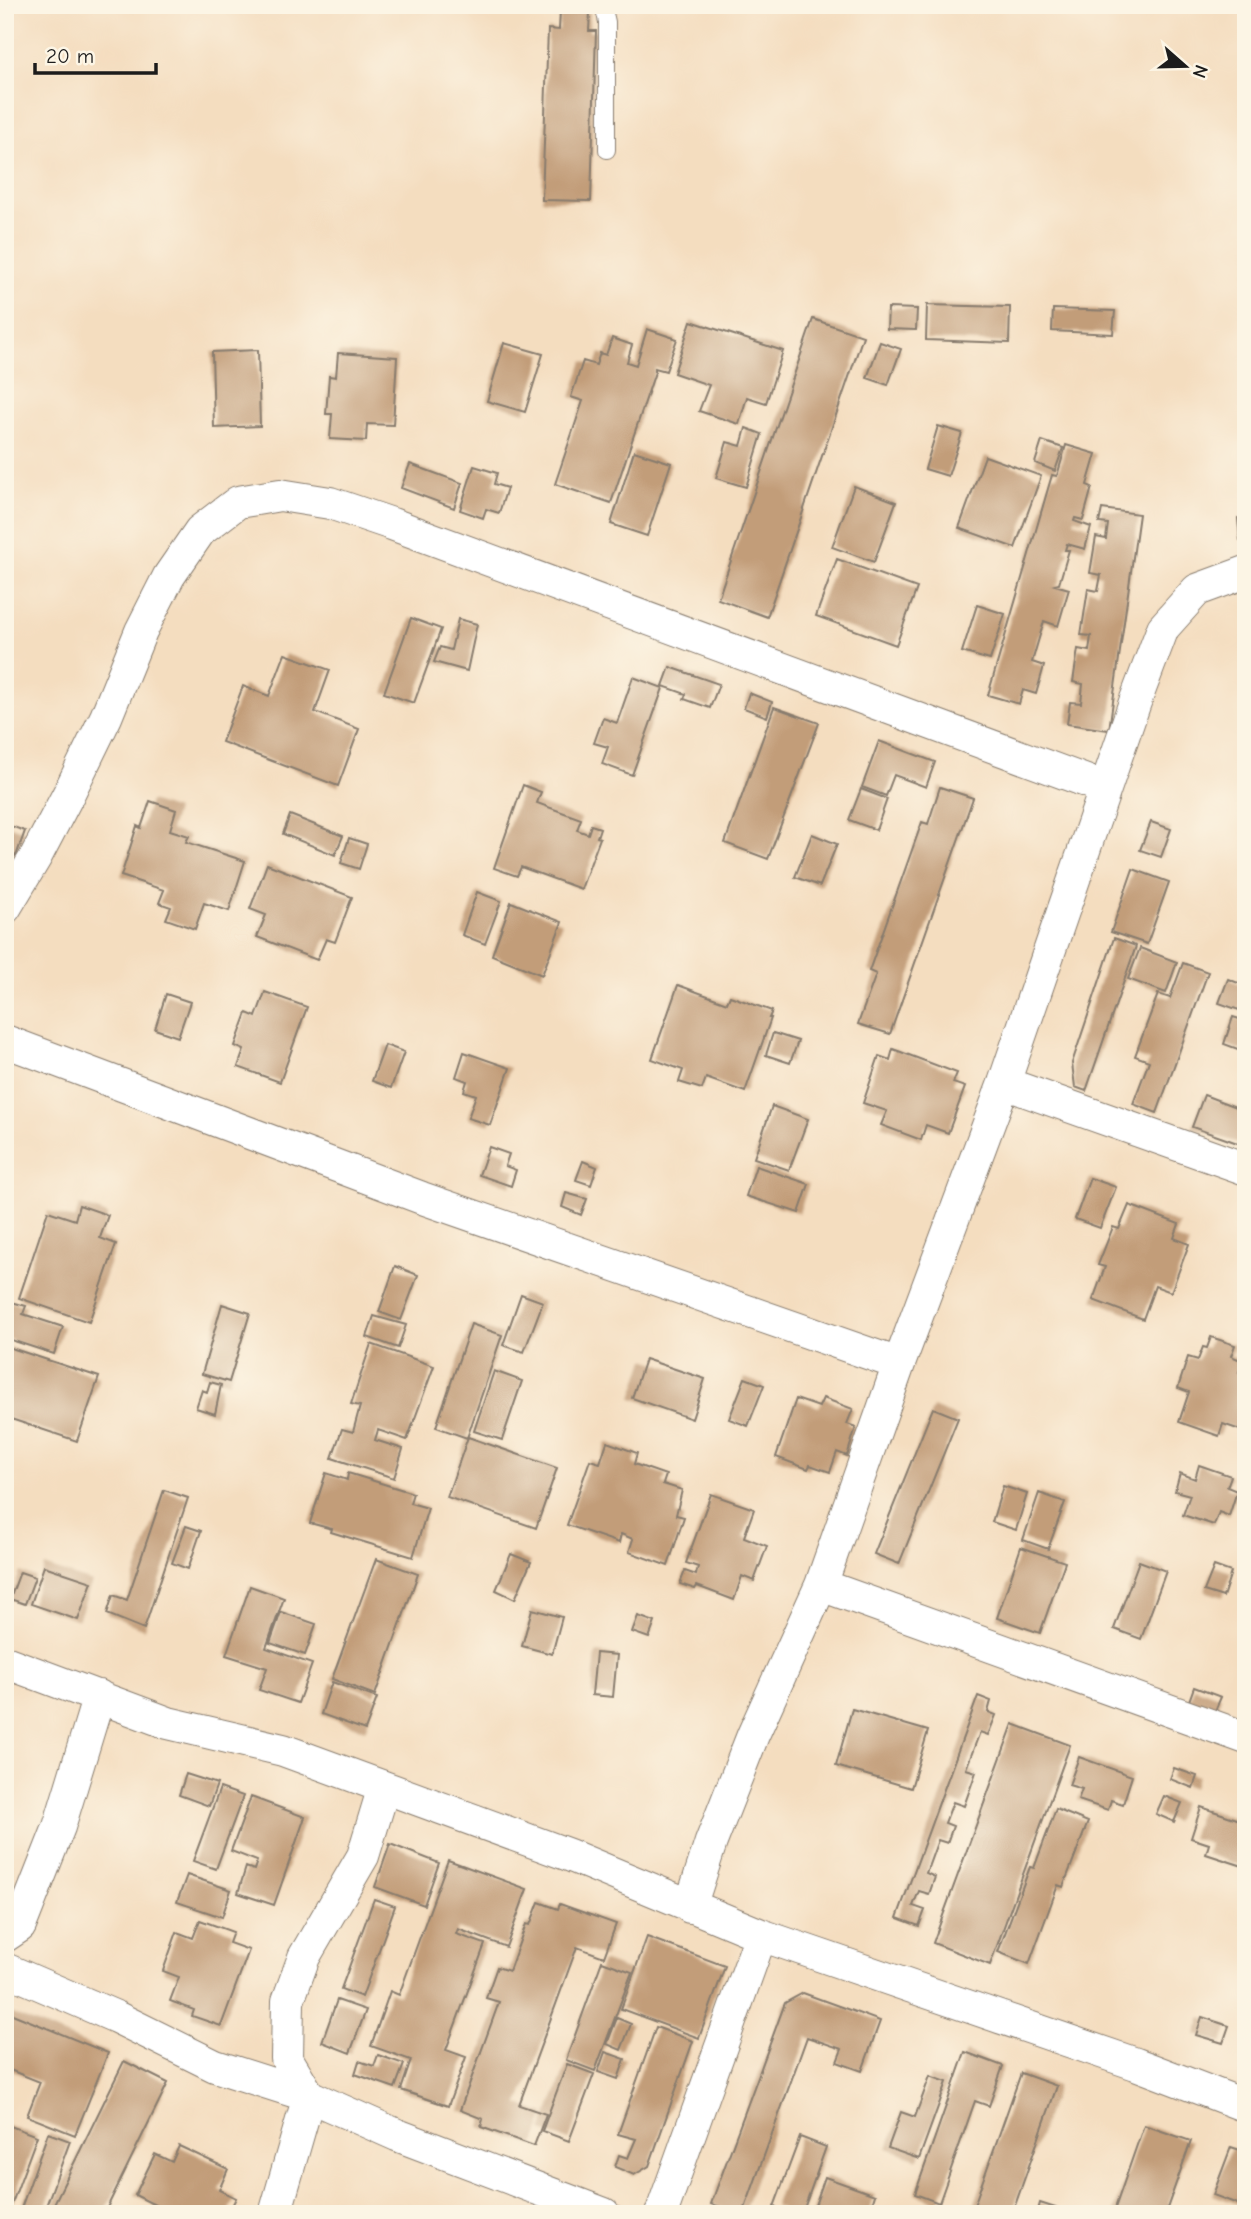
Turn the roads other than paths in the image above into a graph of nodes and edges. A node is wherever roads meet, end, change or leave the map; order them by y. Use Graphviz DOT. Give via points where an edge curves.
graph roads {
  1 [pos="603,5"];
  2 [pos="607,150"];
  3 [pos="1246,572"];
  4 [pos="1105,788"];
  5 [pos="5,908"];
  6 [pos="5,1041"];
  7 [pos="1004,1083"];
  8 [pos="1246,1169"];
  9 [pos="899,1364"];
  10 [pos="821,1586"];
  11 [pos="5,1662"];
  12 [pos="99,1696"];
  13 [pos="1246,1738"];
  14 [pos="384,1787"];
  15 [pos="690,1907"];
  16 [pos="761,1935"];
  17 [pos="5,1936"];
  18 [pos="5,1969"];
  19 [pos="309,2096"];
  20 [pos="1246,2105"];
  21 [pos="275,2214"];
  22 [pos="604,2214"];
  23 [pos="661,2214"];
  1 -- 2 [label="lane" via="607,22"];
  3 -- 4 [label="street" via="1197,590 1163,628"];
  4 -- 5 [label="street" via="392,524 330,503 280,495 238,502 200,531 169,576 73,784"];
  4 -- 7 [label="street"];
  6 -- 9 [label="street" via="422,1198"];
  7 -- 8 [label="street"];
  7 -- 9 [label="street"];
  9 -- 10 [label="street"];
  10 -- 13 [label="street"];
  10 -- 15 [label="street" via="753,1735"];
  11 -- 12 [label="street"];
  12 -- 14 [label="street" via="168,1723 283,1750"];
  12 -- 17 [label="street" via="59,1827 20,1926"];
  14 -- 15 [label="street" via="569,1855"];
  14 -- 19 [label="street" via="363,1856 304,1957 288,2001 287,2059"];
  15 -- 16 [label="street"];
  16 -- 20 [label="street"];
  16 -- 23 [label="street"];
  18 -- 19 [label="street" via="215,2066"];
  19 -- 21 [label="street"];
  19 -- 22 [label="street" via="397,2135"];
}
